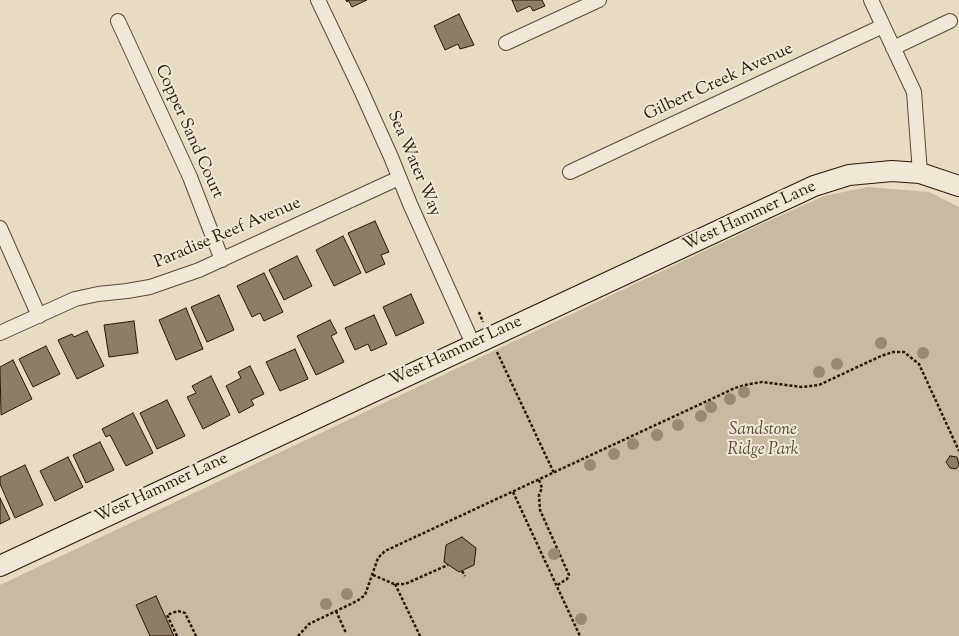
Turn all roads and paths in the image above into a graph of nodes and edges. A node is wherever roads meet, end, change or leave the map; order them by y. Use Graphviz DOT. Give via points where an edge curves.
graph roads {
  1 [pos="318,0"];
  2 [pos="599,0"];
  3 [pos="871,0"];
  4 [pos="118,21"];
  5 [pos="950,21"];
  6 [pos="883,26"];
  7 [pos="506,43"];
  8 [pos="893,48"];
  9 [pos="570,172"];
  10 [pos="920,173"];
  11 [pos="399,178"];
  12 [pos="959,186"];
  13 [pos="0,228"];
  14 [pos="222,260"];
  15 [pos="39,316"];
  16 [pos="0,333"];
  17 [pos="474,344"];
  18 [pos="496,349"];
  19 [pos="959,451"];
  20 [pos="554,473"];
  21 [pos="539,480"];
  22 [pos="513,492"];
  23 [pos="448,565"];
  24 [pos="0,566"];
  25 [pos="462,571"];
  26 [pos="373,575"];
  27 [pos="466,576"];
  28 [pos="394,584"];
  29 [pos="556,586"];
  30 [pos="336,611"];
  31 [pos="346,633"];
  32 [pos="177,636"];
  33 [pos="196,636"];
  34 [pos="298,636"];
  35 [pos="420,636"];
  36 [pos="580,636"];
  1 -- 11 [label="street, Sea Water Way"];
  2 -- 7 [label="street"];
  3 -- 6 [label="street"];
  4 -- 14 [label="street, Copper Sand Court" via="187,171"];
  5 -- 8 [label="street"];
  6 -- 8 [label="street"];
  6 -- 9 [label="street, Gilbert Creek Avenue"];
  8 -- 10 [label="street" via="914,92"];
  10 -- 12 [label="street, West Hammer Lane"];
  10 -- 17 [label="street, West Hammer Lane" via="892,170 849,174 814,186"];
  11 -- 14 [label="street, Paradise Reef Avenue"];
  11 -- 17 [label="street, Sea Water Way"];
  13 -- 15 [label="street"];
  14 -- 15 [label="street, Paradise Reef Avenue" via="150,287 75,299"];
  15 -- 16 [label="street, Paradise Reef Avenue"];
  17 -- 24 [label="street, West Hammer Lane"];
  18 -- 20 [label="path"];
  19 -- 20 [label="path" via="919,364 904,352 893,352 819,385 802,387 762,382 735,388"];
  20 -- 21 [label="path"];
  21 -- 22 [label="path"];
  21 -- 29 [label="path" via="542,488 539,495 540,510 569,575"];
  22 -- 26 [label="path" via="385,551 378,558"];
  22 -- 29 [label="path"];
  23 -- 28 [label="path" via="405,584"];
  25 -- 27 [label="path"];
  26 -- 28 [label="path"];
  26 -- 30 [label="path" via="365,595"];
  28 -- 35 [label="path"];
  29 -- 36 [label="path"];
  30 -- 31 [label="path"];
  30 -- 34 [label="path" via="309,624"];
  32 -- 33 [label="path" via="167,615 178,611 185,613"];
}
